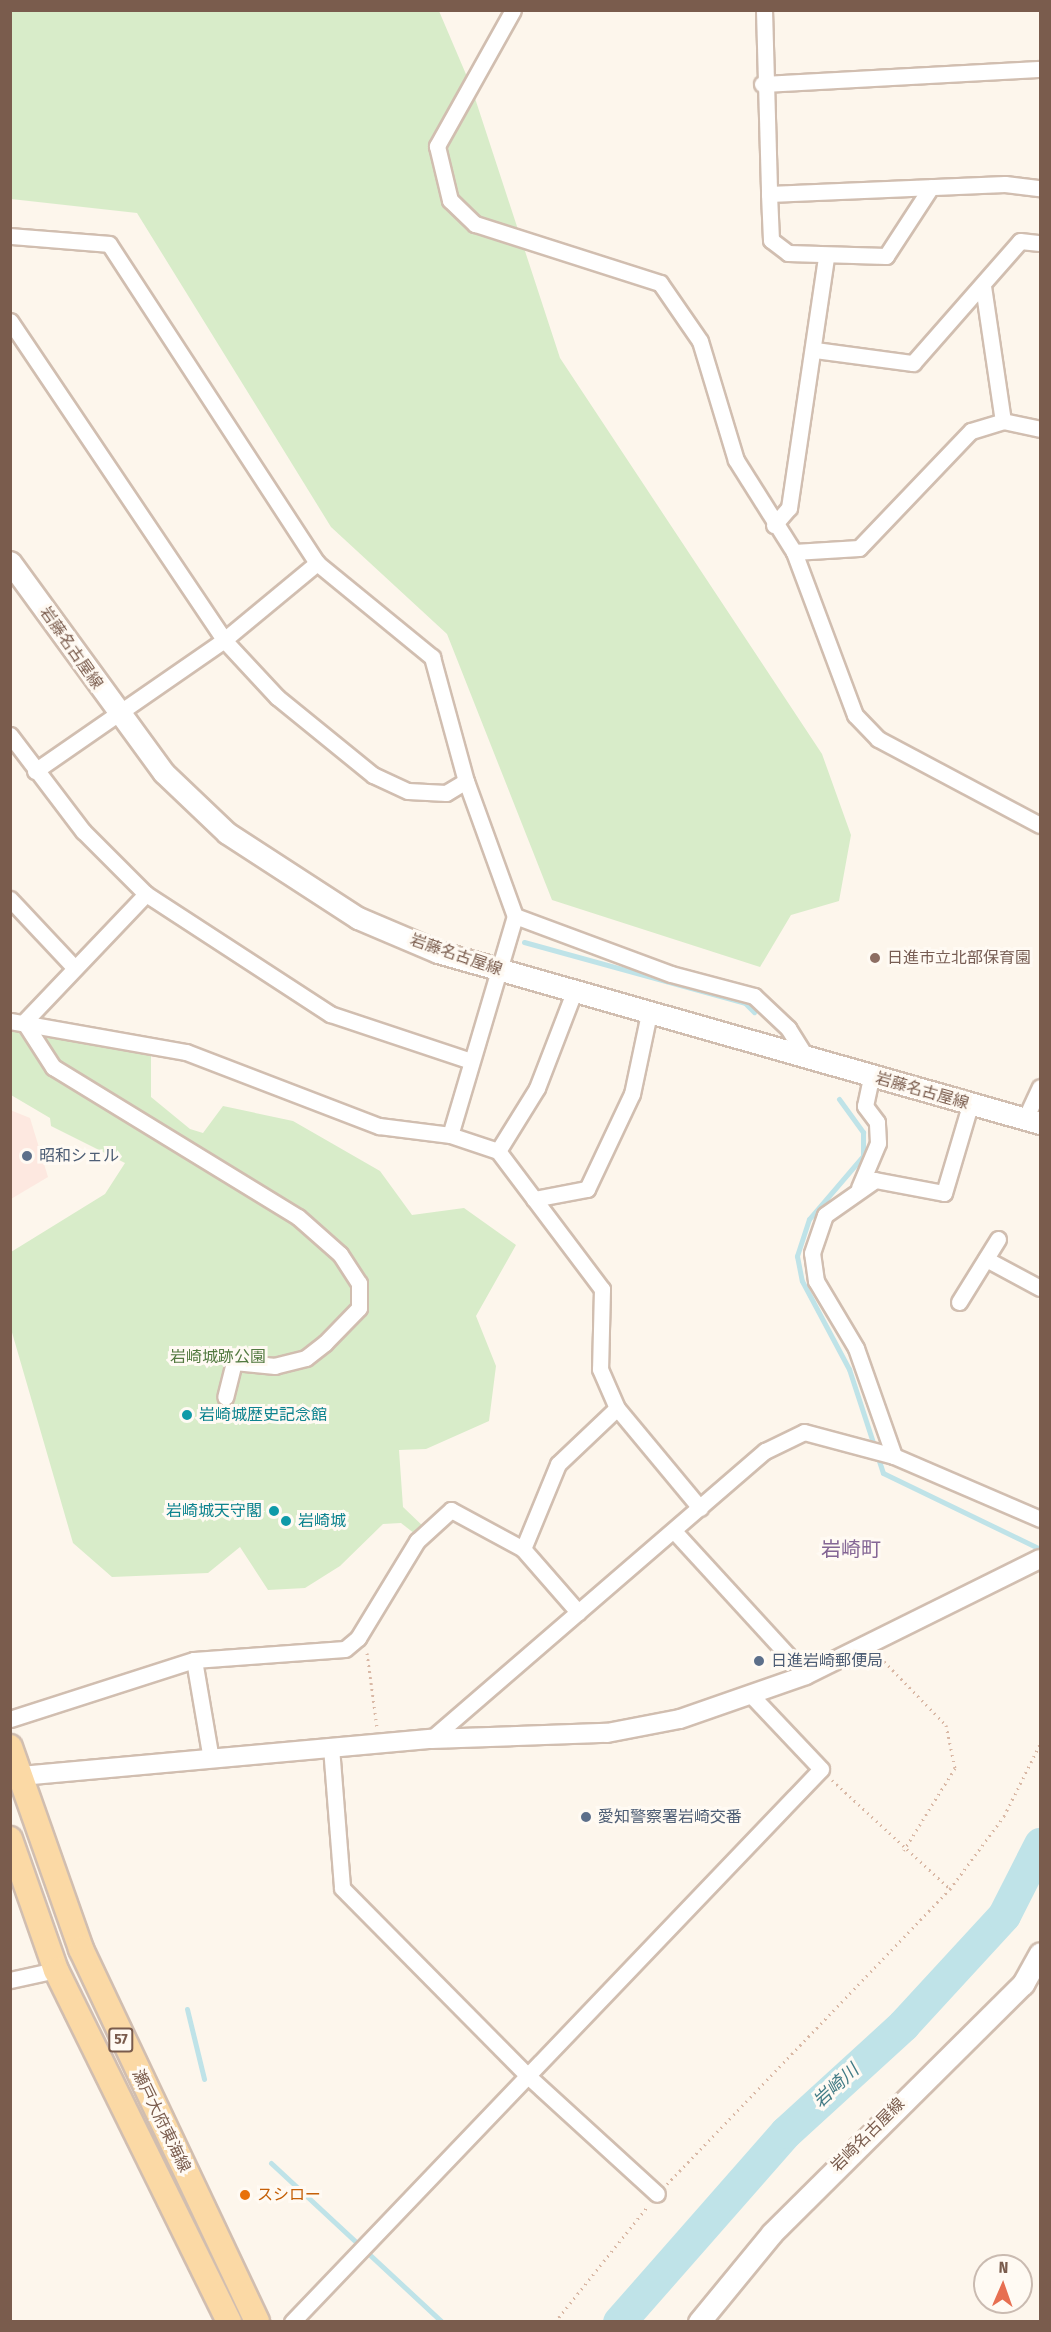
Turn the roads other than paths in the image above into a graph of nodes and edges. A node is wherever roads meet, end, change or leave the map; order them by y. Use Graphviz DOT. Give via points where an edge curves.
graph roads {
  1 [pos="513,10"];
  2 [pos="764,10"];
  3 [pos="1041,69"];
  4 [pos="762,84"];
  5 [pos="932,187"];
  6 [pos="1041,188"];
  7 [pos="769,194"];
  8 [pos="10,236"];
  9 [pos="1041,243"];
  10 [pos="826,258"];
  11 [pos="983,286"];
  12 [pos="13,329"];
  13 [pos="815,350"];
  14 [pos="1003,421"];
  15 [pos="1041,429"];
  16 [pos="774,525"];
  17 [pos="794,552"];
  18 [pos="10,562"];
  19 [pos="317,562"];
  20 [pos="224,640"];
  21 [pos="118,714"];
  22 [pos="10,735"];
  23 [pos="35,771"];
  24 [pos="466,781"];
  25 [pos="1041,825"];
  26 [pos="146,894"];
  27 [pos="10,899"];
  28 [pos="516,916"];
  29 [pos="73,966"];
  30 [pos="496,969"];
  31 [pos="574,992"];
  32 [pos="649,1013"];
  33 [pos="17,1022"];
  34 [pos="807,1058"];
  35 [pos="471,1061"];
  36 [pos="871,1077"];
  37 [pos="1041,1087"];
  38 [pos="970,1105"];
  39 [pos="1033,1121"];
  40 [pos="450,1135"];
  41 [pos="498,1151"];
  42 [pos="859,1188"];
  43 [pos="534,1199"];
  44 [pos="998,1239"];
  45 [pos="986,1259"];
  46 [pos="1041,1288"];
  47 [pos="958,1302"];
  48 [pos="225,1397"];
  49 [pos="617,1408"];
  50 [pos="888,1454"];
  51 [pos="700,1508"];
  52 [pos="1041,1519"];
  53 [pos="674,1531"];
  54 [pos="523,1549"];
  55 [pos="1041,1559"];
  56 [pos="578,1612"];
  57 [pos="194,1660"];
  58 [pos="806,1675"];
  59 [pos="753,1697"];
  60 [pos="10,1719"];
  61 [pos="431,1739"];
  62 [pos="10,1747"];
  63 [pos="331,1747"];
  64 [pos="211,1759"];
  65 [pos="16,1777"];
  66 [pos="10,1839"];
  67 [pos="1041,1953"];
  68 [pos="56,1970"];
  69 [pos="10,1980"];
  70 [pos="529,2077"];
  71 [pos="657,2194"];
  72 [pos="228,2322"];
  73 [pos="257,2322"];
  74 [pos="292,2322"];
  75 [pos="699,2322"];
  1 -- 16 [label="street" via="436,146 450,200 475,224 660,283 700,341 736,460"];
  2 -- 4 [label="street"];
  3 -- 4 [label="street"];
  4 -- 7 [label="street"];
  5 -- 6 [label="street"];
  5 -- 7 [label="street"];
  5 -- 10 [label="street" via="886,256"];
  7 -- 10 [label="street" via="771,240 788,253"];
  8 -- 19 [label="street" via="109,244"];
  9 -- 11 [label="street" via="1020,241"];
  10 -- 13 [label="street"];
  11 -- 13 [label="street" via="914,363"];
  11 -- 14 [label="street"];
  12 -- 20 [label="street"];
  13 -- 16 [label="street" via="789,508"];
  14 -- 15 [label="street"];
  14 -- 17 [label="street" via="971,431 859,548"];
  16 -- 17 [label="street"];
  17 -- 25 [label="street" via="855,715 878,739"];
  18 -- 21 [label="main road, 岩藤名古屋線"];
  19 -- 20 [label="street"];
  19 -- 24 [label="street" via="432,657"];
  20 -- 21 [label="street"];
  20 -- 24 [label="street" via="277,697 373,775 408,791 437,793"];
  21 -- 23 [label="street"];
  21 -- 30 [label="main road, 岩藤名古屋線" via="164,772 227,833 284,874 358,918 438,952"];
  22 -- 23 [label="street"];
  23 -- 26 [label="street" via="83,831"];
  24 -- 28 [label="street"];
  26 -- 29 [label="street"];
  26 -- 35 [label="street" via="330,1014"];
  27 -- 29 [label="street"];
  28 -- 30 [label="street"];
  28 -- 34 [label="street" via="671,974 754,996 788,1028"];
  29 -- 33 [label="street"];
  30 -- 31 [label="main road, 岩藤名古屋線"];
  30 -- 35 [label="street"];
  31 -- 32 [label="main road, 岩藤名古屋線"];
  31 -- 41 [label="street" via="537,1088"];
  32 -- 34 [label="main road, 岩藤名古屋線"];
  32 -- 43 [label="street" via="632,1094 587,1188"];
  33 -- 40 [label="street" via="186,1052 379,1126"];
  33 -- 48 [label="street" via="53,1067 298,1217 340,1254 358,1283 359,1308 325,1342 306,1358 274,1366 234,1362"];
  34 -- 36 [label="main road, 岩藤名古屋線"];
  35 -- 40 [label="street"];
  36 -- 38 [label="main road, 岩藤名古屋線"];
  36 -- 42 [label="street" via="865,1106 877,1122 878,1143"];
  37 -- 39 [label="street"];
  38 -- 39 [label="main road, 岩藤名古屋線"];
  38 -- 42 [label="street" via="944,1193 875,1180"];
  40 -- 41 [label="street"];
  41 -- 43 [label="street"];
  42 -- 50 [label="street" via="825,1215 812,1253 816,1281 856,1348"];
  43 -- 49 [label="street" via="602,1289 600,1369"];
  44 -- 45 [label="street"];
  45 -- 46 [label="street"];
  45 -- 47 [label="street"];
  49 -- 51 [label="street"];
  49 -- 54 [label="street" via="558,1464"];
  50 -- 51 [label="street" via="804,1432 765,1451"];
  50 -- 52 [label="street"];
  51 -- 53 [label="street"];
  53 -- 56 [label="street"];
  53 -- 58 [label="street"];
  54 -- 56 [label="street"];
  54 -- 57 [label="street" via="451,1510 417,1541 358,1638 345,1649"];
  55 -- 58 [label="street"];
  56 -- 61 [label="street"];
  57 -- 60 [label="street"];
  57 -- 64 [label="street"];
  58 -- 59 [label="street"];
  59 -- 61 [label="street" via="607,1733"];
  59 -- 70 [label="street" via="821,1769"];
  61 -- 63 [label="street"];
  62 -- 65 [label="main road, 瀬戸大府東海線 / 57"];
  63 -- 64 [label="street"];
  63 -- 70 [label="street" via="342,1888"];
  64 -- 65 [label="street"];
  65 -- 73 [label="main road, 瀬戸大府東海線 / 57" via="81,1949"];
  66 -- 68 [label="main road, 瀬戸大府東海線 / 57"];
  67 -- 75 [label="main road, 岩崎名古屋線" via="1023,1984 772,2233"];
  68 -- 69 [label="street"];
  68 -- 72 [label="main road, 瀬戸大府東海線 / 57"];
  70 -- 71 [label="street"];
  70 -- 74 [label="street"];
}
